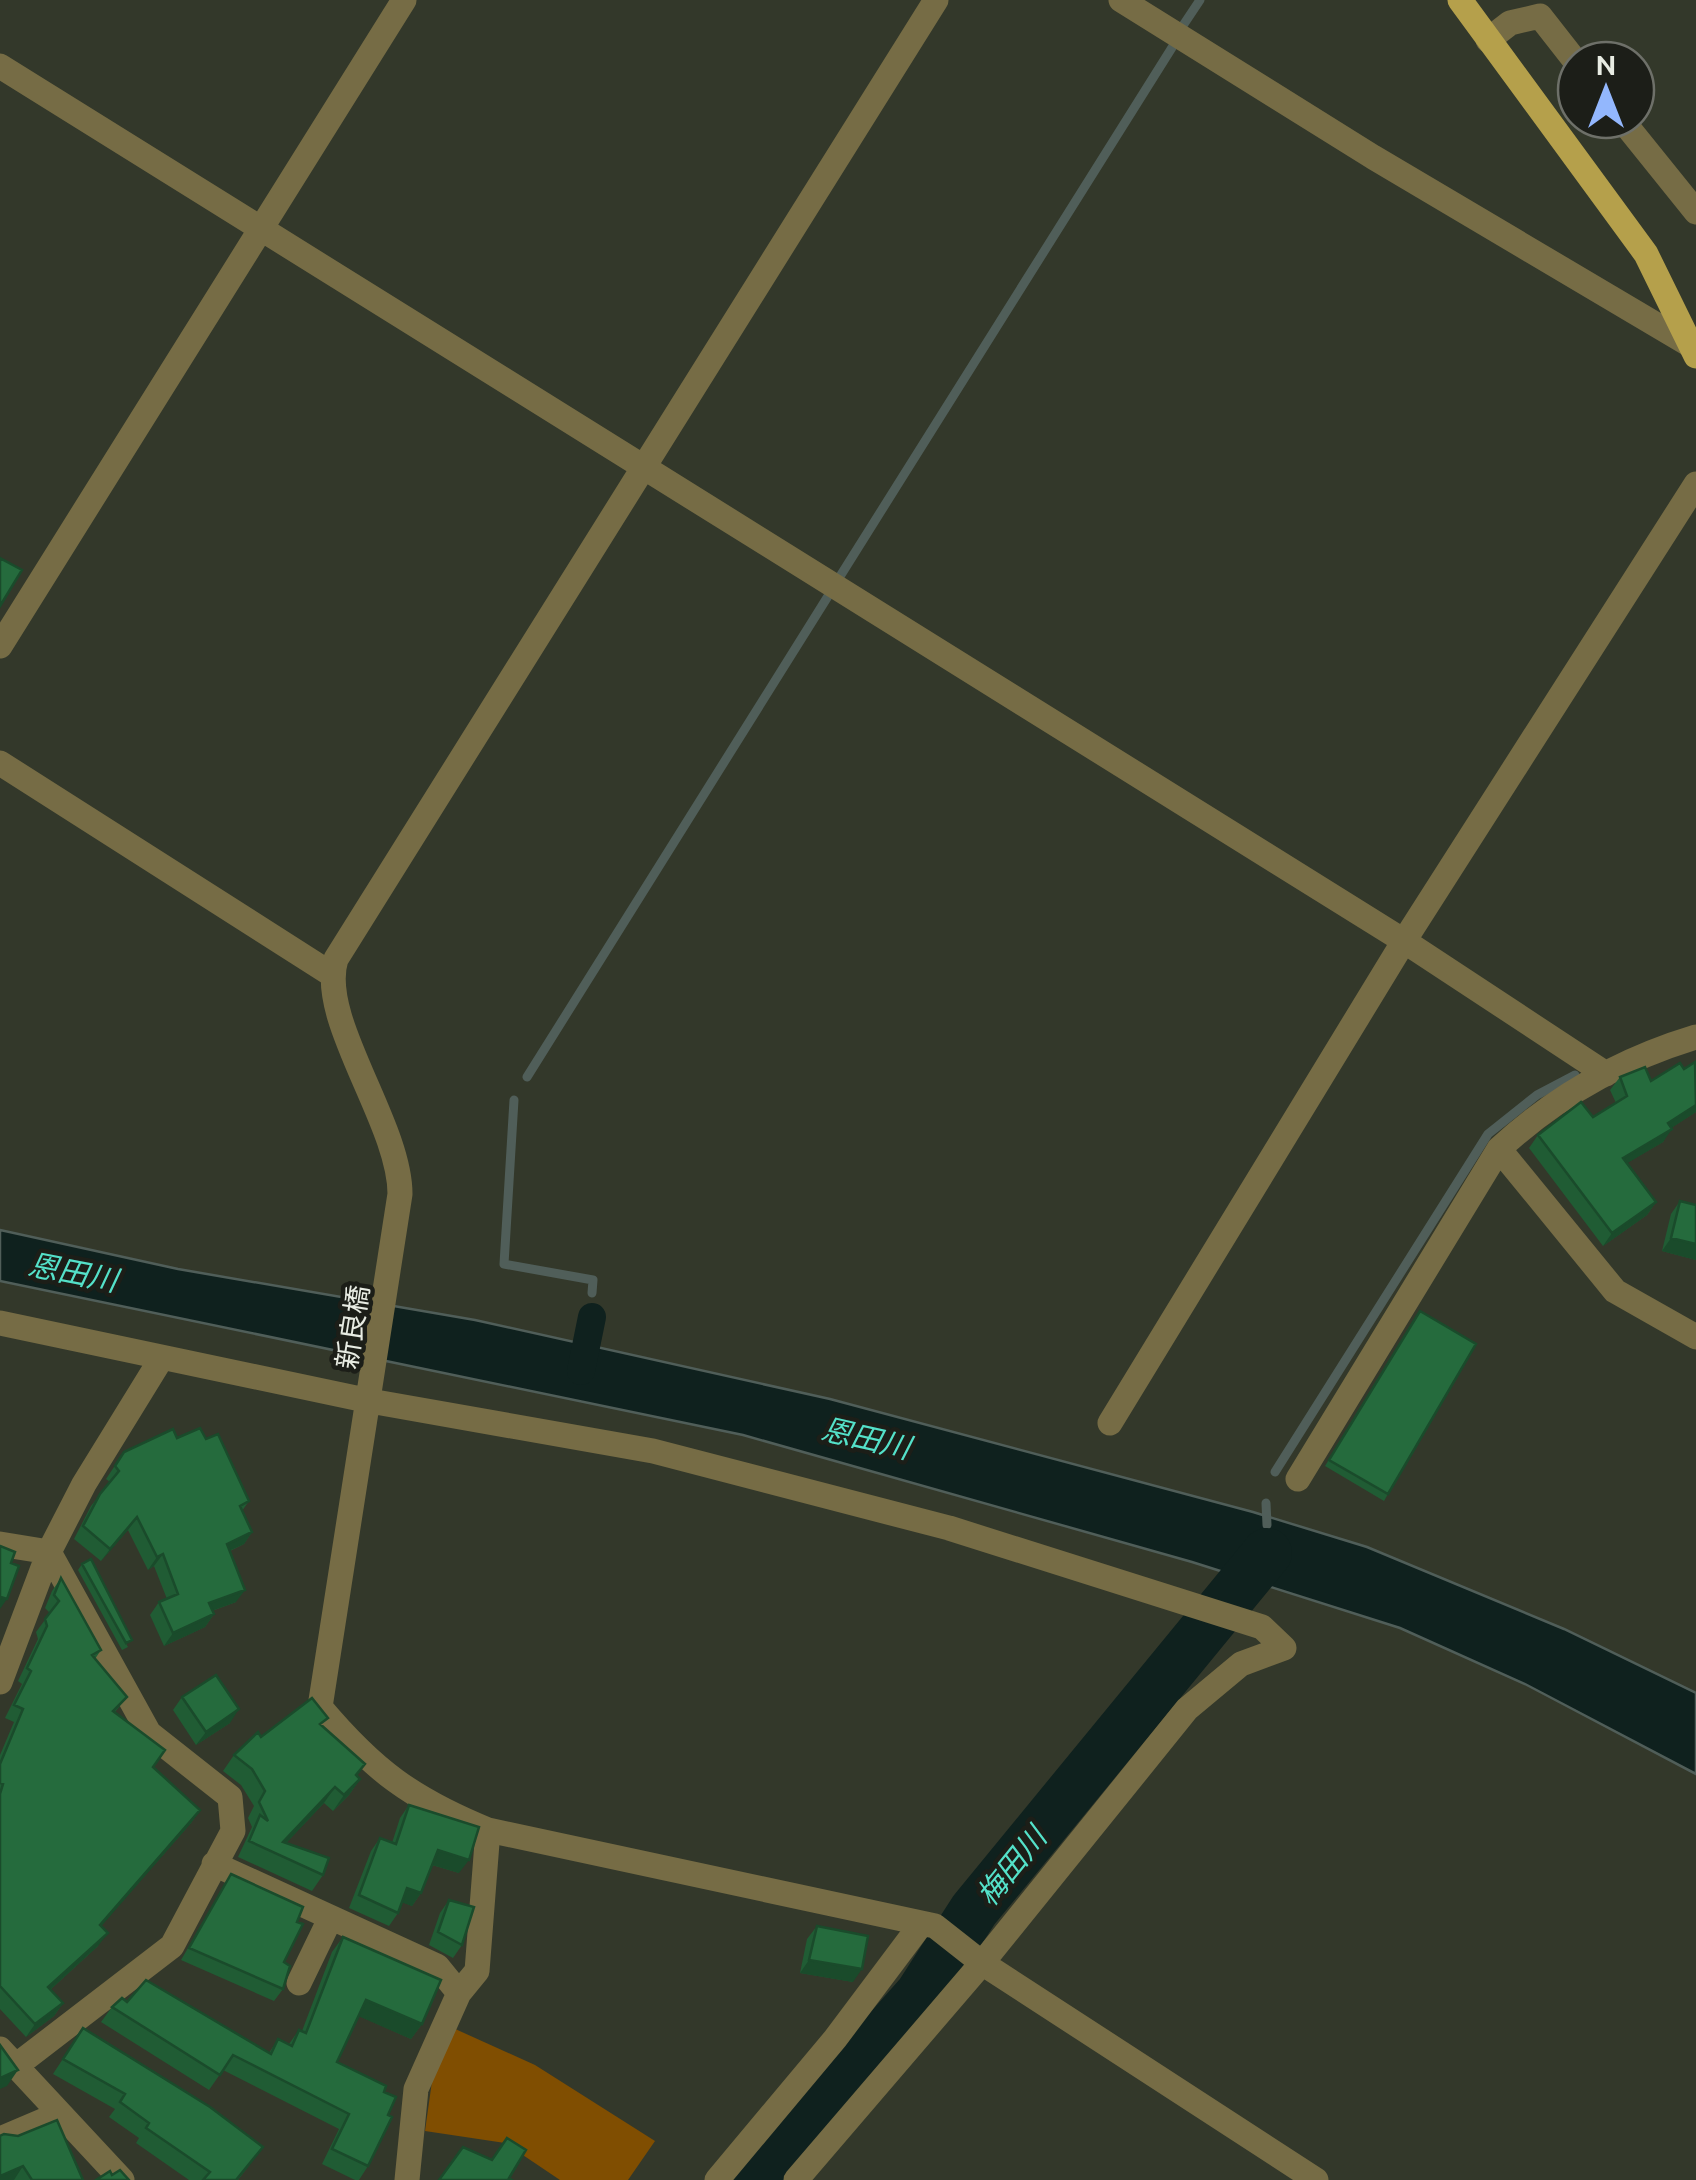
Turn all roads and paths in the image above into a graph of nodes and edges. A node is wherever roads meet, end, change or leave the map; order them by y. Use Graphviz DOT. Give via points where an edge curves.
graph roads {
  1 [pos="404,0"];
  2 [pos="936,0"];
  3 [pos="1121,0"];
  4 [pos="1460,0"];
  5 [pos="1488,40"];
  6 [pos="1559,40"];
  7 [pos="0,66"];
  8 [pos="1638,140"];
  9 [pos="1696,212"];
  10 [pos="261,228"];
  11 [pos="1694,351"];
  12 [pos="645,467"];
  13 [pos="1696,484"];
  14 [pos="0,646"];
  15 [pos="0,764"];
  16 [pos="1404,941"];
  17 [pos="331,974"];
  18 [pos="1696,1038"];
  19 [pos="1606,1074"];
  20 [pos="1500,1149"];
  21 [pos="0,1323"];
  22 [pos="1696,1337"];
  23 [pos="161,1359"];
  24 [pos="371,1397"];
  25 [pos="1110,1422"];
  26 [pos="1298,1479"];
  27 [pos="0,1544"];
  28 [pos="49,1552"];
  29 [pos="0,1682"];
  30 [pos="488,1830"];
  31 [pos="214,1864"];
  32 [pos="330,1919"];
  33 [pos="928,1924"];
  34 [pos="977,1959"];
  35 [pos="299,1983"];
  36 [pos="460,1994"];
  37 [pos="9,2057"];
  38 [pos="60,2114"];
  39 [pos="0,2138"];
  40 [pos="122,2180"];
  41 [pos="407,2180"];
  42 [pos="717,2180"];
  43 [pos="796,2180"];
  44 [pos="1316,2180"];
  1 -- 10 [label="street"];
  2 -- 12 [label="street"];
  3 -- 11 [label="street"];
  4 -- 5 [label="main road"];
  5 -- 6 [label="street" via="1510,23 1540,16"];
  5 -- 11 [label="main road" via="1646,254"];
  7 -- 10 [label="street"];
  8 -- 9 [label="street"];
  10 -- 12 [label="street"];
  10 -- 14 [label="street"];
  12 -- 16 [label="street"];
  12 -- 17 [label="street"];
  13 -- 16 [label="street"];
  15 -- 17 [label="street"];
  16 -- 19 [label="street"];
  16 -- 25 [label="street"];
  17 -- 24 [label="street, 新良橋" via="330,988 400,1178"];
  18 -- 19 [label="street"];
  19 -- 20 [label="street" via="1539,1112"];
  20 -- 22 [label="street" via="1615,1291"];
  20 -- 26 [label="street"];
  21 -- 23 [label="street"];
  23 -- 24 [label="street"];
  23 -- 28 [label="street"];
  24 -- 30 [label="street, 新良橋" via="320,1707 376,1767 430,1806"];
  24 -- 34 [label="street" via="691,1460 949,1528 1262,1627 1284,1648 1241,1664 1187,1709"];
  27 -- 28 [label="street"];
  28 -- 29 [label="street"];
  28 -- 31 [label="street" via="148,1732 230,1798 233,1830"];
  30 -- 33 [label="street"];
  30 -- 36 [label="street" via="477,1971"];
  31 -- 32 [label="street"];
  31 -- 37 [label="street" via="172,1946 83,2030"];
  32 -- 35 [label="street"];
  32 -- 36 [label="street" via="437,1966"];
  33 -- 34 [label="street"];
  33 -- 42 [label="street"];
  34 -- 43 [label="street"];
  34 -- 44 [label="street"];
  36 -- 41 [label="street" via="416,2089"];
  37 -- 38 [label="street"];
  38 -- 39 [label="street"];
  38 -- 40 [label="street"];
}
